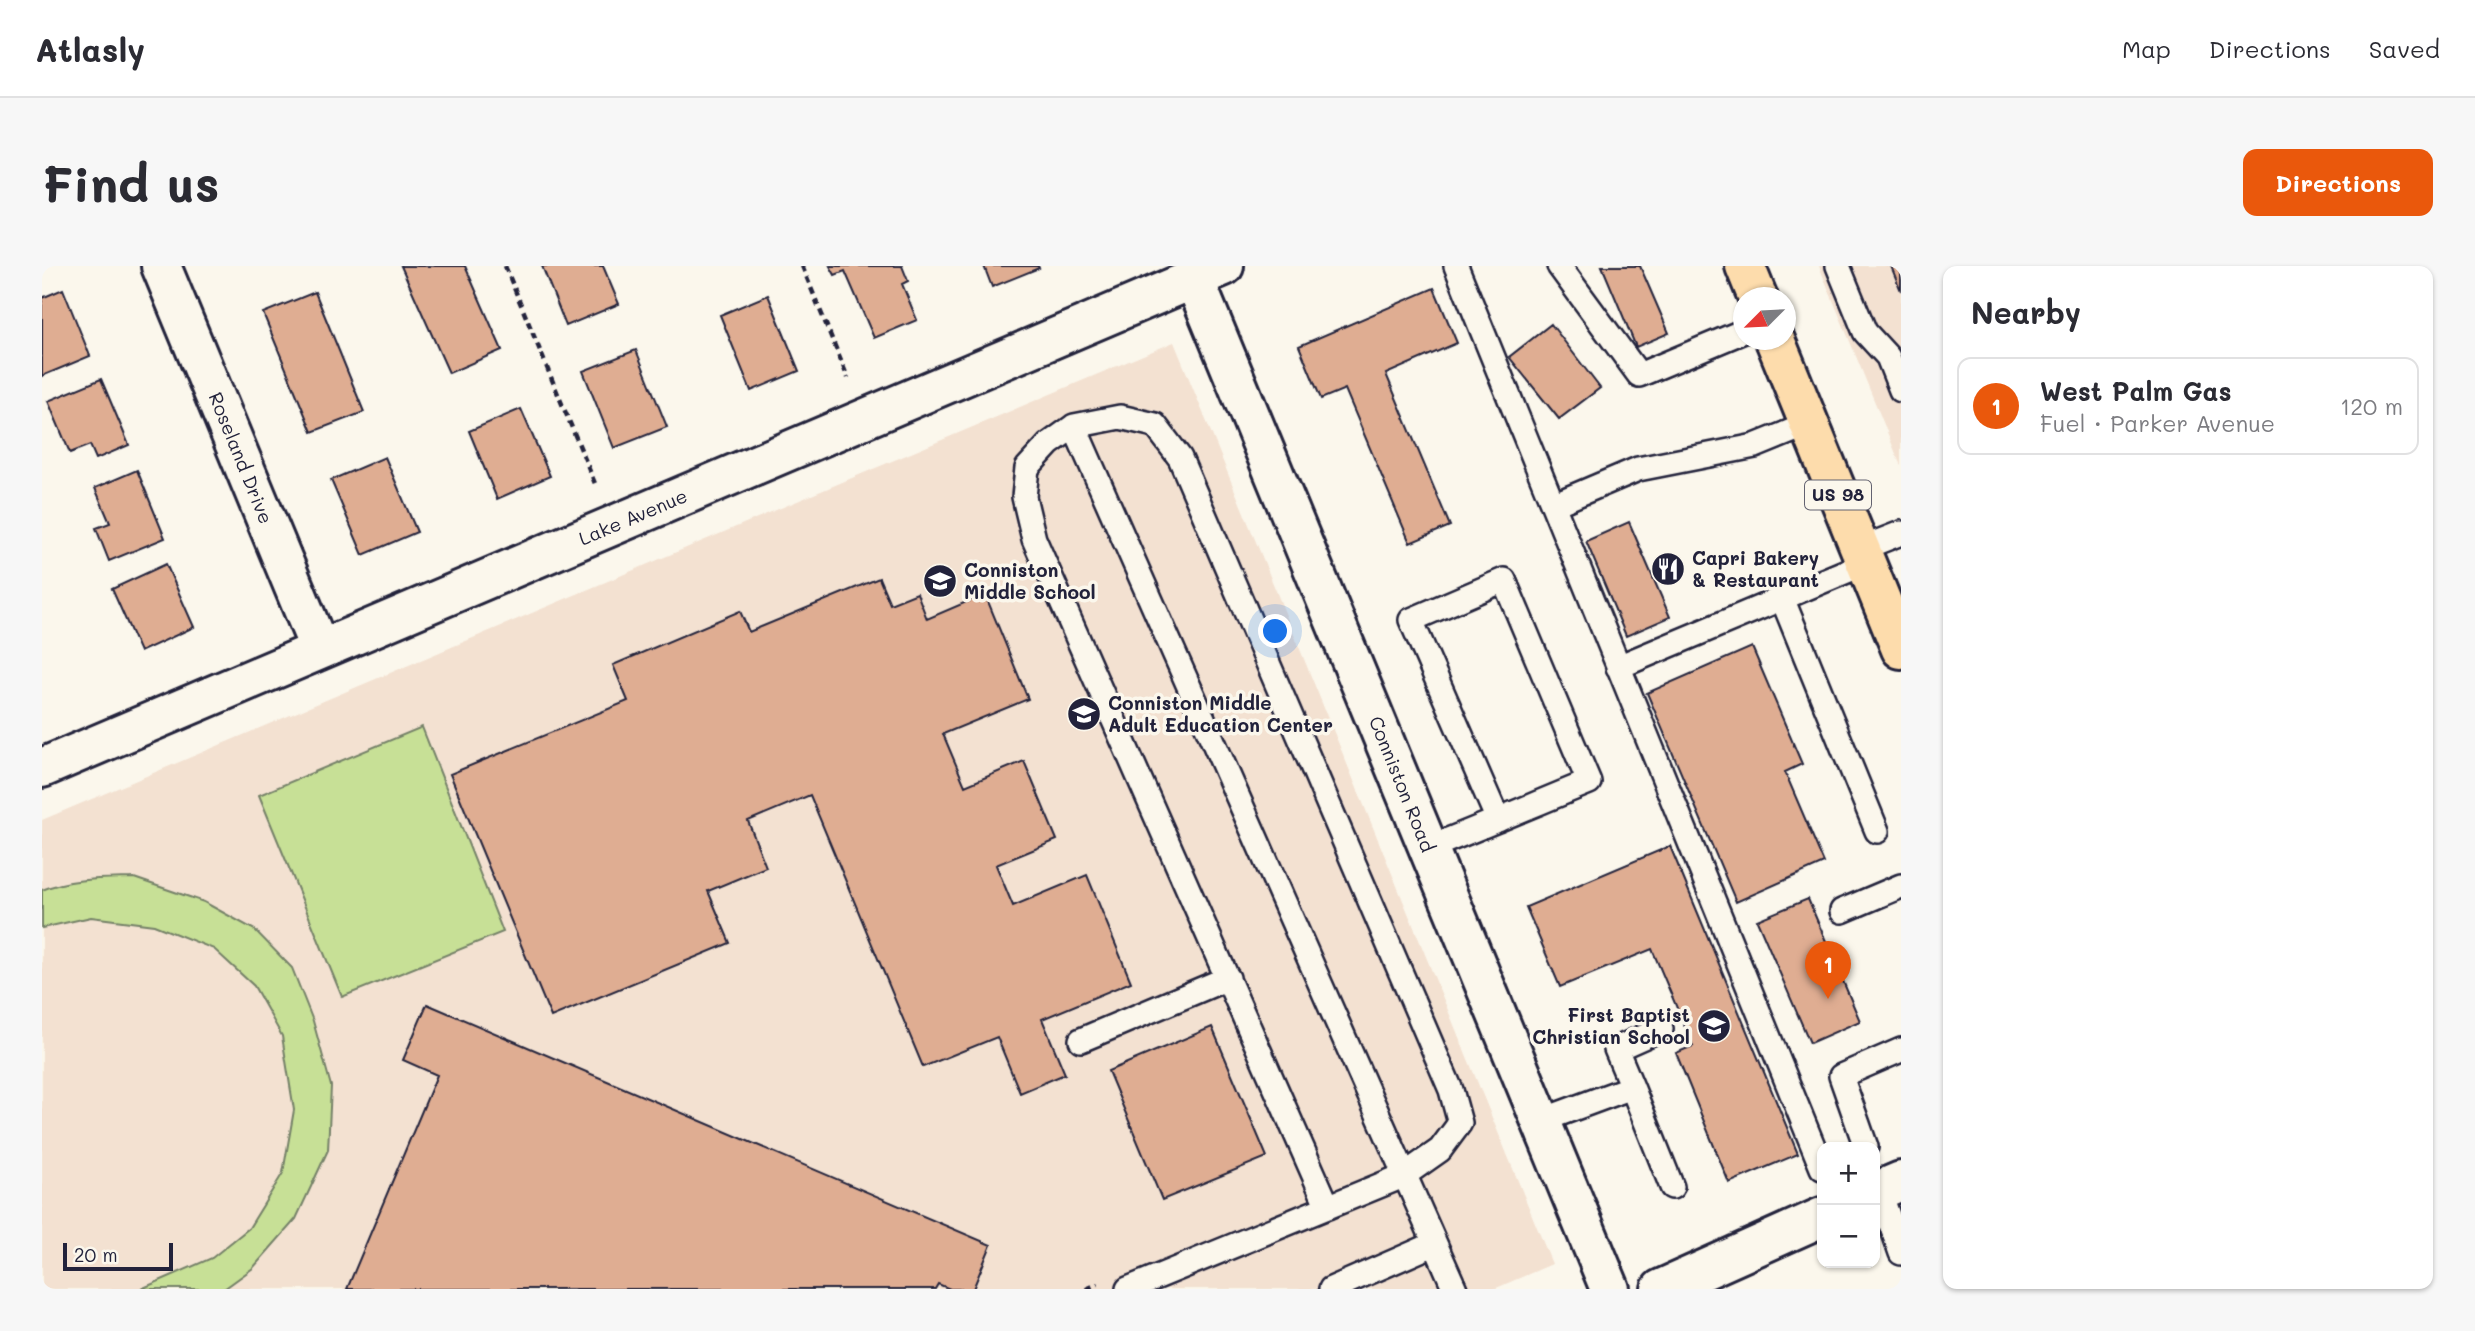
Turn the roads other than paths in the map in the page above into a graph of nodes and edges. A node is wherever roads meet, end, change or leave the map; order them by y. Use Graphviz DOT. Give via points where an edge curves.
graph roads {
  1 [pos="161,266"];
  2 [pos="1456,266"];
  3 [pos="1559,266"];
  4 [pos="1745,266"];
  5 [pos="1838,266"];
  6 [pos="1209,272"];
  7 [pos="1754,287"];
  8 [pos="1733,336"];
  9 [pos="1779,350"];
  10 [pos="1894,354"];
  11 [pos="1901,390"];
  12 [pos="1809,424"];
  13 [pos="1074,426"];
  14 [pos="1553,505"];
  15 [pos="1901,533"];
  16 [pos="1863,556"];
  17 [pos="1782,598"];
  18 [pos="1898,632"];
  19 [pos="320,650"];
  20 [pos="1618,667"];
  21 [pos="42,768"];
  22 [pos="1498,820"];
  23 [pos="1877,831"];
  24 [pos="1428,848"];
  25 [pos="1901,886"];
  26 [pos="1842,911"];
  27 [pos="1228,978"];
  28 [pos="1661,1029"];
  29 [pos="1081,1040"];
  30 [pos="1901,1050"];
  31 [pos="1632,1087"];
  32 [pos="1540,1121"];
  33 [pos="1864,1142"];
  34 [pos="1817,1156"];
  35 [pos="1403,1176"];
  36 [pos="1882,1185"];
  37 [pos="1672,1187"];
  38 [pos="1328,1206"];
  39 [pos="1817,1220"];
  40 [pos="1434,1244"];
  41 [pos="1901,1253"];
  42 [pos="1709,1280"];
  43 [pos="1128,1289"];
  44 [pos="1331,1289"];
  45 [pos="1455,1289"];
  46 [pos="1610,1289"];
  47 [pos="1661,1289"];
  1 -- 19 [label="street, Roseland Drive"];
  2 -- 14 [label="lane"];
  3 -- 8 [label="lane" via="1639,375"];
  4 -- 7 [label="main road"];
  5 -- 10 [label="lane" via="1865,332"];
  6 -- 19 [label="street, Lake Avenue"];
  6 -- 24 [label="street, Conniston Road"];
  9 -- 12 [label="main road, US 98"];
  10 -- 11 [label="lane"];
  12 -- 14 [label="lane" via="1755,446 1638,469"];
  12 -- 16 [label="main road, US 98"];
  13 -- 27 [label="lane" via="1027,468 1024,497 1034,539"];
  13 -- 35 [label="lane"];
  13 -- 35 [label="lane" via="1120,417 1156,425 1180,458 1451,1090 1460,1123 1440,1150"];
  14 -- 20 [label="lane"];
  15 -- 16 [label="lane"];
  16 -- 17 [label="lane"];
  16 -- 18 [label="main road, US 98"];
  17 -- 20 [label="lane"];
  17 -- 23 [label="lane"];
  19 -- 21 [label="street, Lake Avenue"];
  20 -- 34 [label="lane"];
  22 -- 22 [label="lane" via="1589,782 1504,580 1411,620"];
  22 -- 24 [label="lane"];
  24 -- 32 [label="street, Conniston Road"];
  25 -- 26 [label="lane"];
  27 -- 29 [label="lane"];
  27 -- 38 [label="lane"];
  28 -- 31 [label="lane" via="1616,1049"];
  30 -- 33 [label="lane" via="1841,1076"];
  31 -- 32 [label="lane"];
  31 -- 37 [label="lane"];
  32 -- 46 [label="street, Conniston Road"];
  35 -- 38 [label="lane"];
  35 -- 40 [label="lane"];
  36 -- 41 [label="lane"];
  38 -- 43 [label="lane"];
  39 -- 42 [label="street"];
  40 -- 44 [label="lane"];
  40 -- 45 [label="lane"];
  42 -- 47 [label="street"];
}
